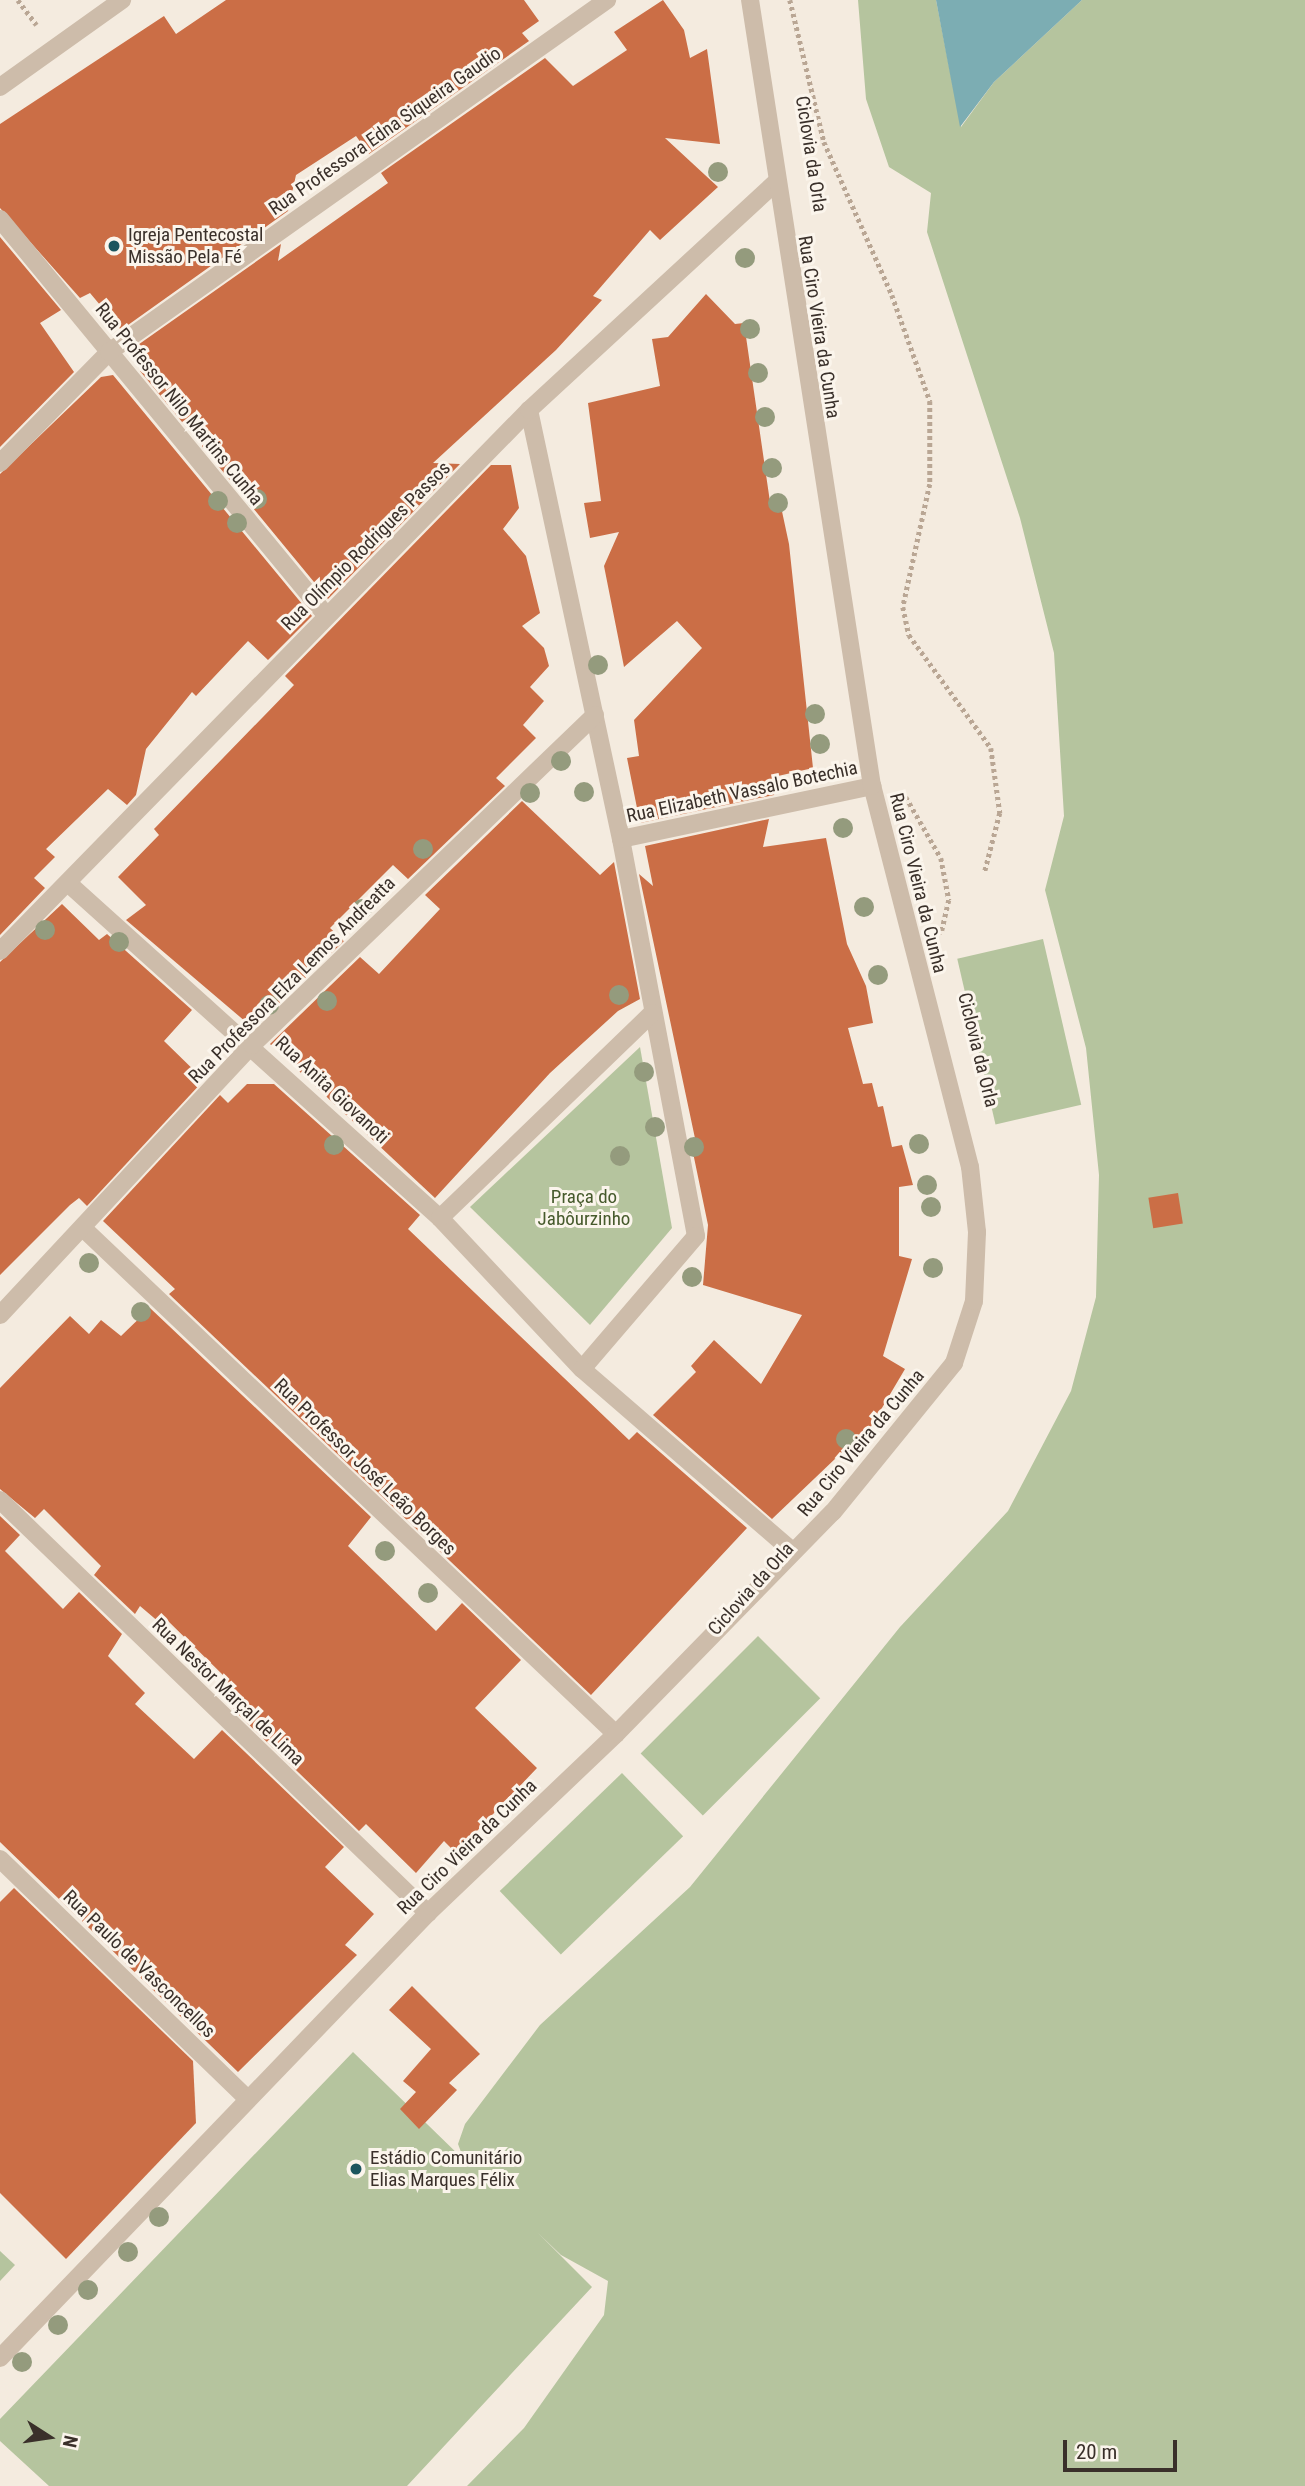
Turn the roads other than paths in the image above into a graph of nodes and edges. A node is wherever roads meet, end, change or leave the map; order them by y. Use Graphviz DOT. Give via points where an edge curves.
graph roads {
  1 [pos="122,0"];
  2 [pos="607,0"];
  3 [pos="750,0"];
  4 [pos="0,87"];
  5 [pos="775,183"];
  6 [pos="0,219"];
  7 [pos="108,352"];
  8 [pos="529,410"];
  9 [pos="0,463"];
  10 [pos="326,615"];
  11 [pos="595,715"];
  12 [pos="872,786"];
  13 [pos="621,839"];
  14 [pos="69,884"];
  15 [pos="0,951"];
  16 [pos="652,1013"];
  17 [pos="252,1045"];
  18 [pos="440,1218"];
  19 [pos="85,1230"];
  20 [pos="0,1315"];
  21 [pos="582,1369"];
  22 [pos="0,1500"];
  23 [pos="793,1552"];
  24 [pos="616,1734"];
  25 [pos="0,1858"];
  26 [pos="428,1913"];
  27 [pos="248,2099"];
  28 [pos="0,2358"];
  1 -- 4 [label="street"];
  2 -- 7 [label="street, Rua Professora Edna Siqueira Gaudio"];
  3 -- 5 [label="street, Rua Ciro Vieira da Cunha"];
  5 -- 8 [label="street, Rua Olímpio Rodrigues Passos"];
  5 -- 12 [label="street, Rua Ciro Vieira da Cunha"];
  6 -- 7 [label="street, Rua Professor Nilo Martins Cunha"];
  7 -- 9 [label="street, Rua Professora Edna Siqueira Gaudio"];
  7 -- 10 [label="street, Rua Professor Nilo Martins Cunha"];
  8 -- 10 [label="street, Rua Olímpio Rodrigues Passos"];
  8 -- 11 [label="street"];
  10 -- 14 [label="street, Rua Olímpio Rodrigues Passos"];
  11 -- 13 [label="street"];
  11 -- 17 [label="street, Rua Professora Elza Lemos Andreatta"];
  12 -- 13 [label="street, Rua Elizabeth Vassalo Botechia"];
  12 -- 23 [label="street, Rua Ciro Vieira da Cunha" via="970,1167 977,1232 974,1301 954,1363 922,1410"];
  13 -- 16 [label="street"];
  14 -- 15 [label="street, Rua Olímpio Rodrigues Passos"];
  14 -- 17 [label="street, Rua Anita Giovanoti"];
  16 -- 18 [label="street"];
  16 -- 21 [label="street" via="696,1236"];
  17 -- 18 [label="street, Rua Anita Giovanoti"];
  17 -- 19 [label="street, Rua Professora Elza Lemos Andreatta"];
  18 -- 21 [label="street, Rua Anita Giovanoti"];
  19 -- 20 [label="street, Rua Professora Elza Lemos Andreatta"];
  19 -- 24 [label="street, Rua Professor José Leão Borges"];
  21 -- 23 [label="street, Rua Anita Giovanoti"];
  22 -- 26 [label="street, Rua Nestor Marçal de Lima"];
  23 -- 24 [label="street, Rua Ciro Vieira da Cunha"];
  24 -- 26 [label="street, Rua Ciro Vieira da Cunha"];
  25 -- 27 [label="street, Rua Paulo de Vasconcellos"];
  26 -- 27 [label="street, Rua Ciro Vieira da Cunha"];
  27 -- 28 [label="street, Rua Ciro Vieira da Cunha"];
}
